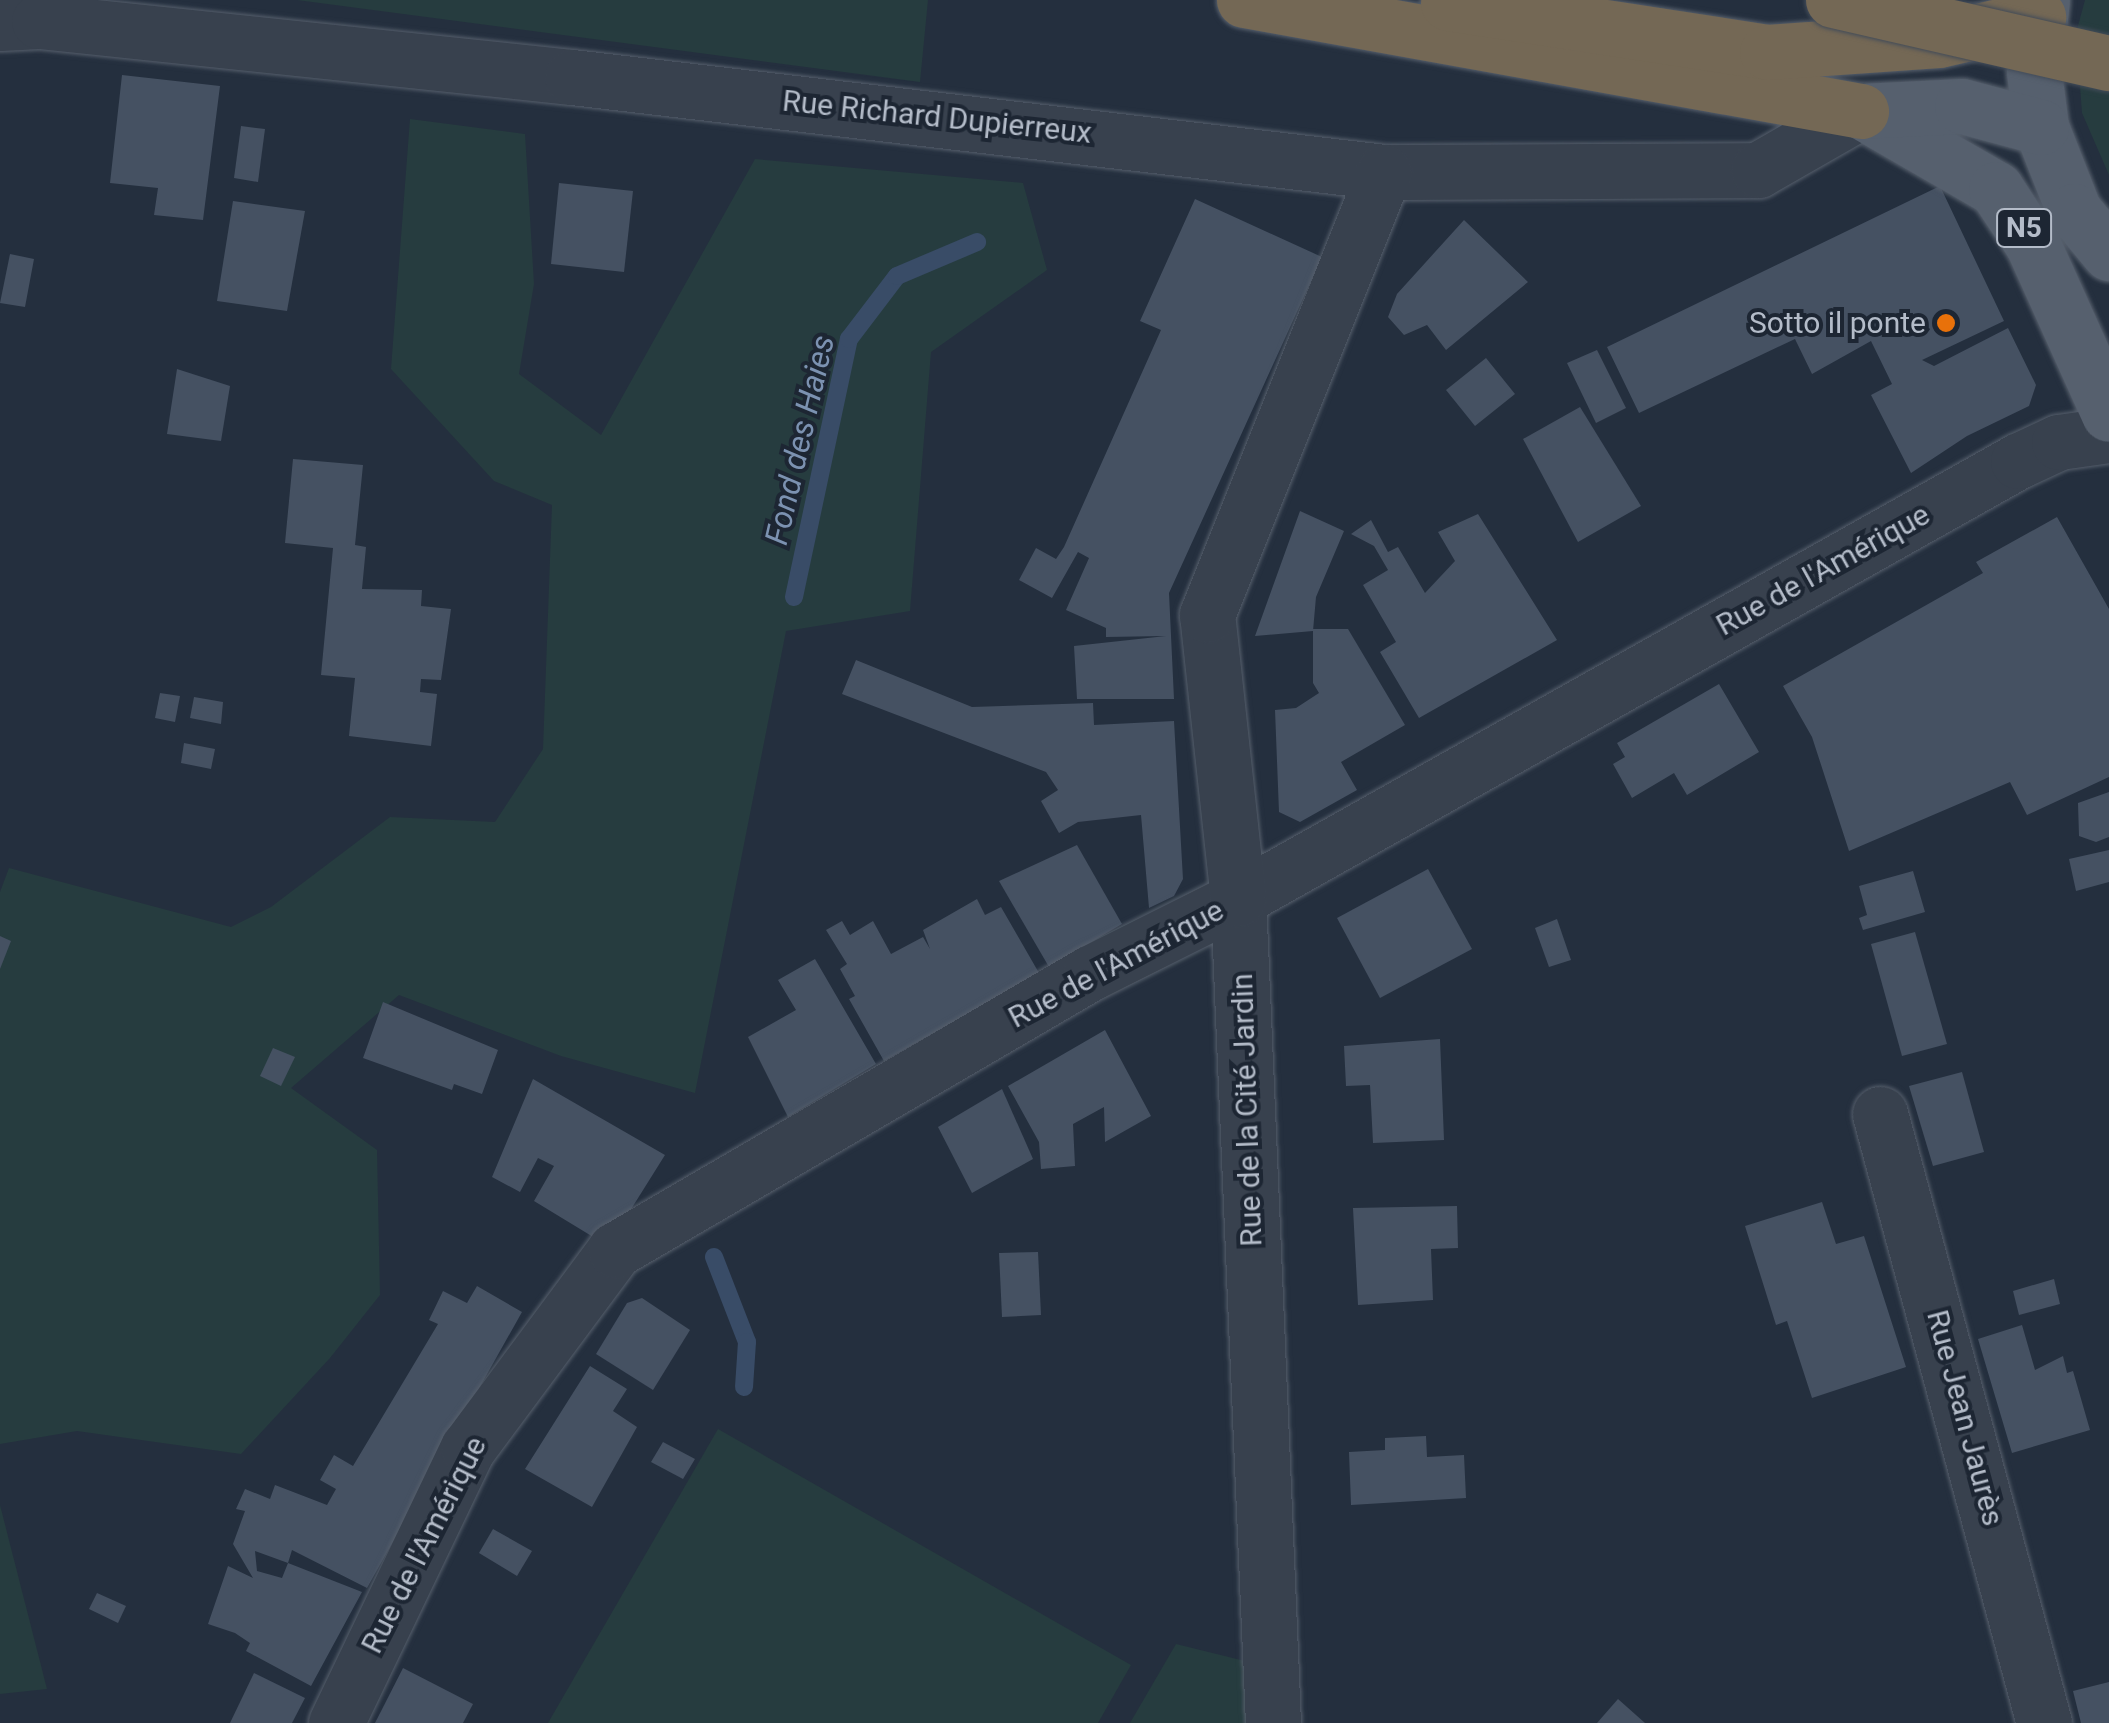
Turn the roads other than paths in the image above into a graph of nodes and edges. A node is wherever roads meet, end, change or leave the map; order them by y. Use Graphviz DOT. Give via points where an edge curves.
graph roads {
  1 [pos="1244,0"];
  2 [pos="1430,0"];
  3 [pos="1820,0"];
  4 [pos="1833,0"];
  5 [pos="2040,5"];
  6 [pos="0,24"];
  7 [pos="1768,52"];
  8 [pos="2109,63"];
  9 [pos="1861,111"];
  10 [pos="2049,148"];
  11 [pos="1384,172"];
  12 [pos="2033,245"];
  13 [pos="2109,252"];
  14 [pos="2109,414"];
  15 [pos="2109,435"];
  16 [pos="1238,899"];
  17 [pos="1880,1114"];
  18 [pos="336,1723"];
  19 [pos="1274,1723"];
  20 [pos="2044,1723"];
  1 -- 9 [label="highway"];
  2 -- 7 [label="highway"];
  3 -- 7 [label="highway" via="1795,36"];
  4 -- 8 [label="highway, bridge"];
  5 -- 7 [label="highway" via="1939,40"];
  5 -- 10 [label="main road, N5" via="2034,72"];
  6 -- 11 [label="street, Rue Richard Dupierreux" via="39,21 532,73 1182,143"];
  9 -- 10 [label="main road" via="1962,106"];
  9 -- 11 [label="street, Rue Richard Dupierreux" via="1758,170"];
  9 -- 12 [label="main road, N5" via="1996,189"];
  10 -- 12 [label="main road"];
  10 -- 13 [label="main road, N5" via="2074,211"];
  11 -- 16 [label="street, Rue de la Cité Jardin" via="1207,615"];
  12 -- 14 [label="main road, N5"];
  15 -- 16 [label="street, Rue de l'Amérique" via="2058,442 2018,460"];
  16 -- 18 [label="street, Rue de l'Amérique" via="1090,973 614,1250 468,1448"];
  16 -- 19 [label="street, Rue de la Cité Jardin"];
  17 -- 20 [label="street, Rue Jean Jaurès"];
}
